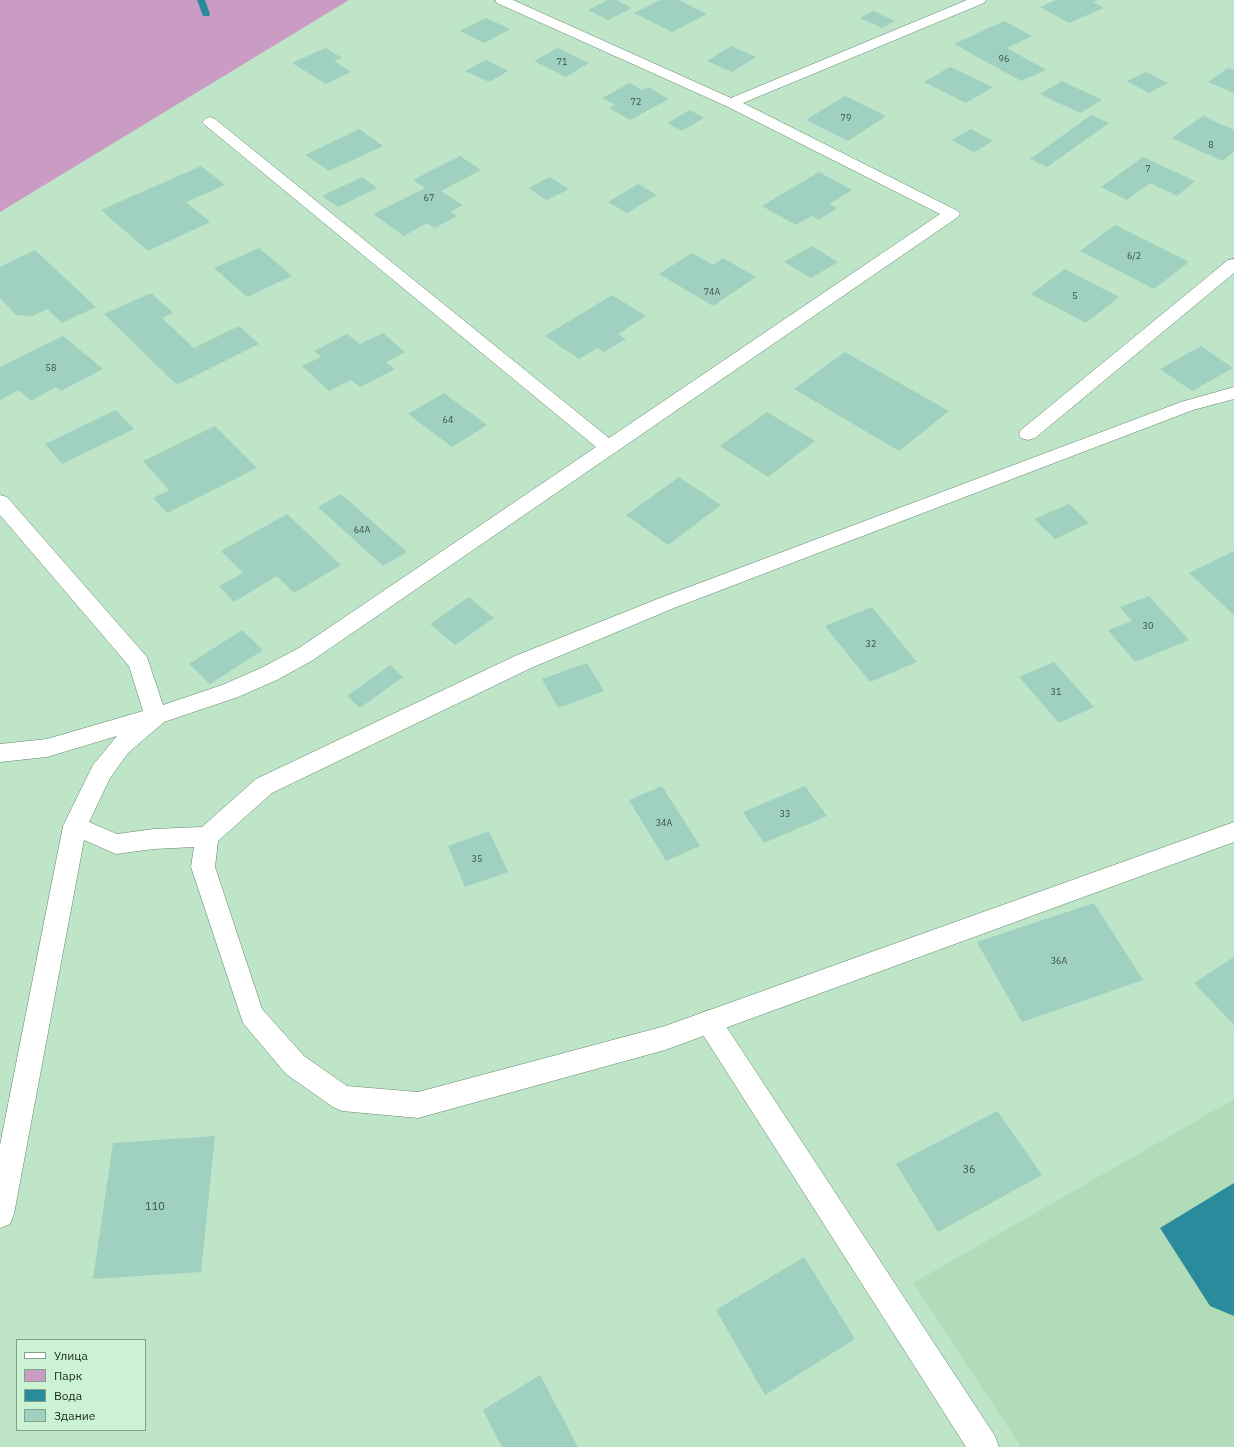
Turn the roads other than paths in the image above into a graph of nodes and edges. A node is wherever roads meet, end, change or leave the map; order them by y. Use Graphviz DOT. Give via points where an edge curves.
graph roads {
  1 [pos="502,0"];
  2 [pos="979,0"];
  3 [pos="731,103"];
  4 [pos="210,122"];
  5 [pos="1234,264"];
  6 [pos="1234,393"];
  7 [pos="1028,434"];
  8 [pos="610,448"];
  9 [pos="0,502"];
  10 [pos="156,716"];
  11 [pos="0,753"];
  12 [pos="75,826"];
  13 [pos="1234,832"];
  14 [pos="207,837"];
  15 [pos="709,1022"];
  16 [pos="0,1214"];
  17 [pos="984,1447"];
  1 -- 3 [label="street"];
  2 -- 3 [label="street"];
  3 -- 8 [label="street" via="952,214"];
  4 -- 8 [label="street"];
  5 -- 7 [label="street"];
  6 -- 14 [label="street" via="1187,406 689,594 523,662 264,786"];
  8 -- 10 [label="street" via="306,654 230,691"];
  9 -- 10 [label="street" via="139,663"];
  10 -- 11 [label="street" via="47,748"];
  10 -- 12 [label="street" via="120,747 101,772"];
  12 -- 14 [label="street" via="116,844 154,839"];
  12 -- 16 [label="street"];
  13 -- 15 [label="street"];
  14 -- 15 [label="street" via="203,867 252,1015 295,1065 342,1098 418,1105 665,1038"];
  15 -- 17 [label="street"];
}
